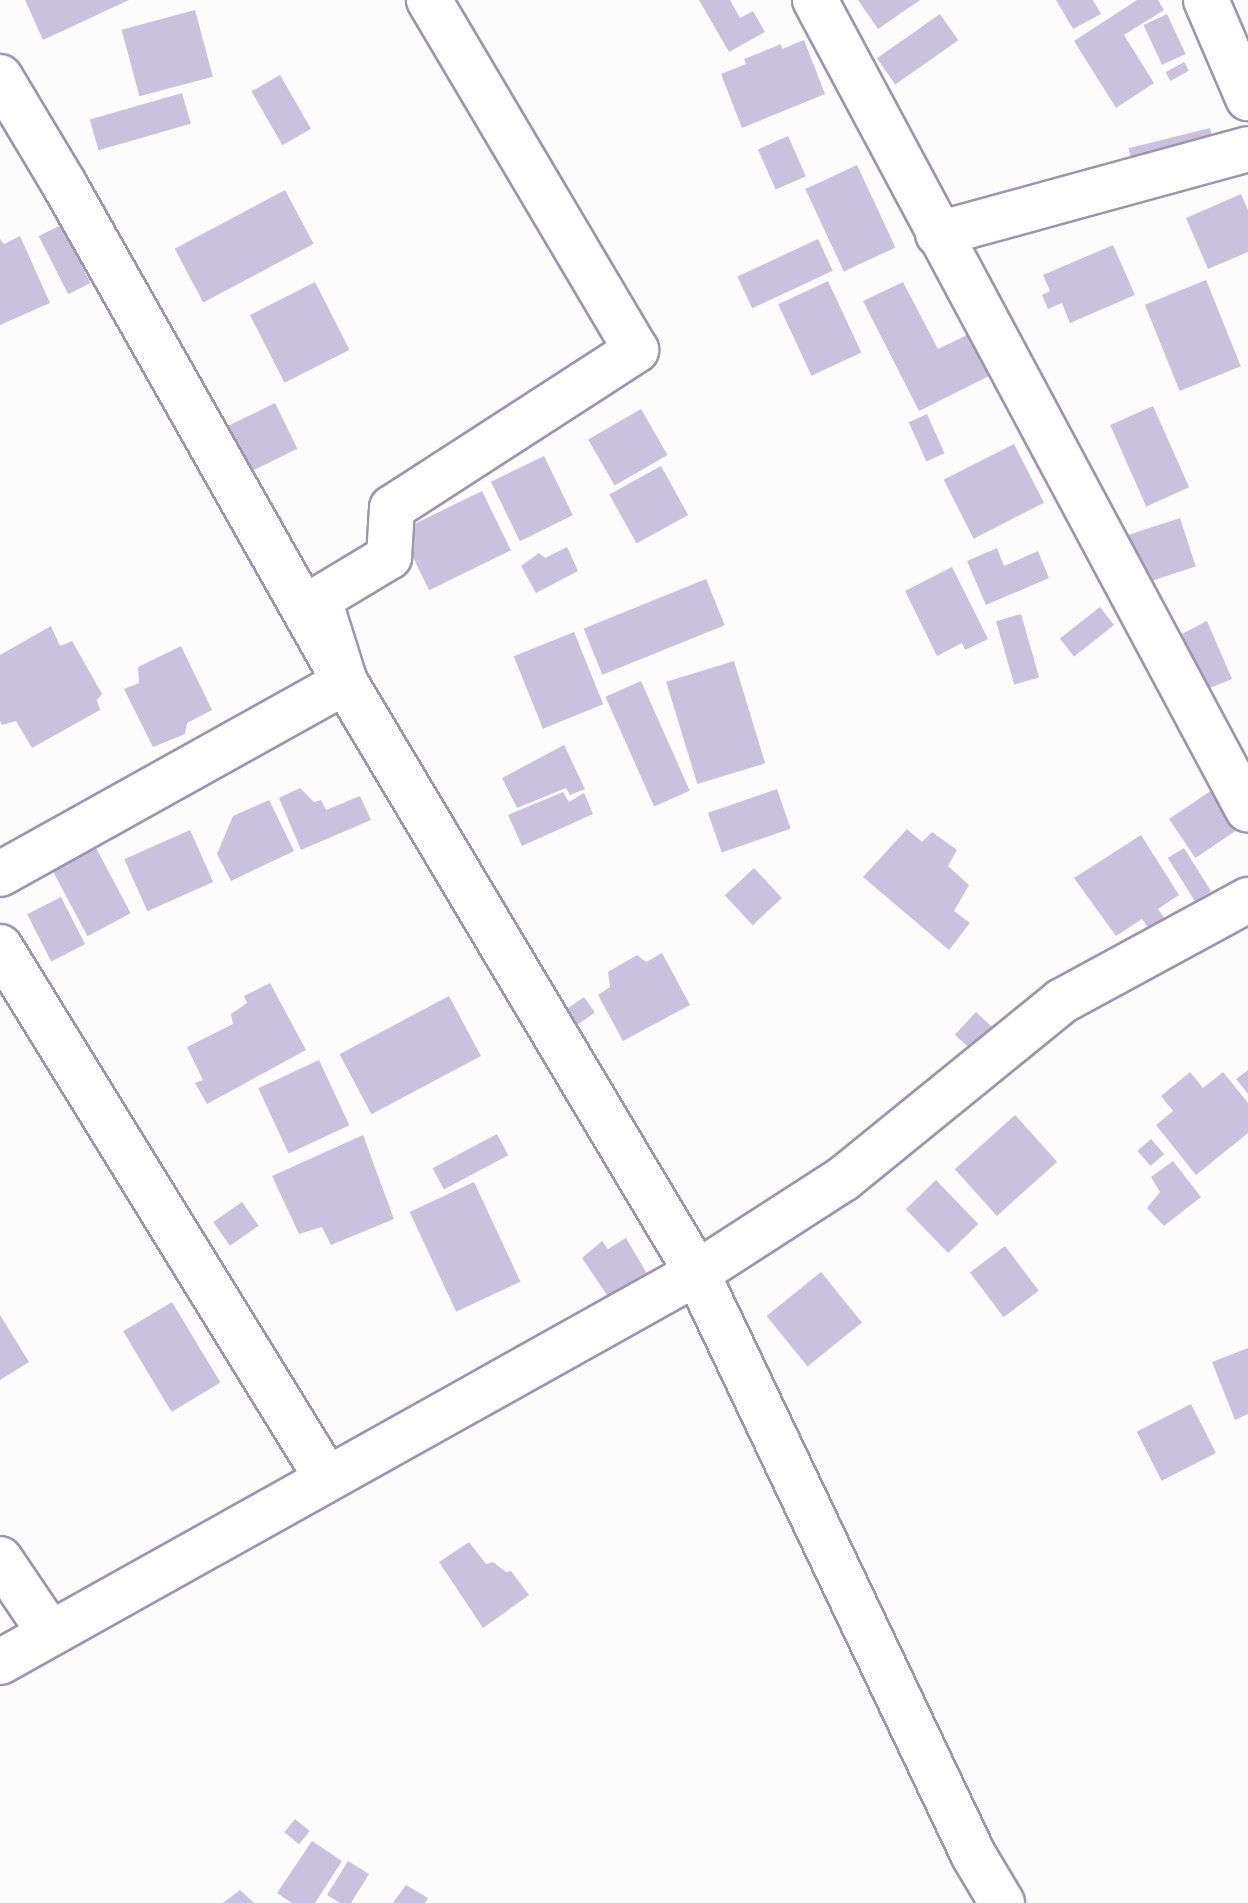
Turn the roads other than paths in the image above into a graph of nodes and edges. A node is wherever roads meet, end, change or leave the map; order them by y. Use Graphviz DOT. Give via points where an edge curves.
graph roads {
  1 [pos="429,0"];
  2 [pos="815,0"];
  3 [pos="1206,0"];
  4 [pos="0,77"];
  5 [pos="1248,98"];
  6 [pos="1248,149"];
  7 [pos="938,234"];
  8 [pos="345,682"];
  9 [pos="1248,810"];
  10 [pos="0,874"];
  11 [pos="1248,900"];
  12 [pos="0,947"];
  13 [pos="697,1273"];
  14 [pos="326,1477"];
  15 [pos="0,1559"];
  16 [pos="50,1633"];
  17 [pos="0,1662"];
  18 [pos="1002,1903"];
  1 -- 8 [label="street" via="636,350 392,508 389,557 319,599"];
  2 -- 7 [label="street"];
  3 -- 5 [label="street"];
  4 -- 8 [label="street"];
  6 -- 7 [label="street"];
  7 -- 9 [label="street"];
  8 -- 10 [label="street"];
  8 -- 13 [label="street"];
  11 -- 13 [label="street" via="1062,1001 843,1179"];
  12 -- 14 [label="street"];
  13 -- 14 [label="street"];
  13 -- 18 [label="street" via="974,1856"];
  14 -- 16 [label="street"];
  15 -- 16 [label="street"];
  16 -- 17 [label="street"];
}
